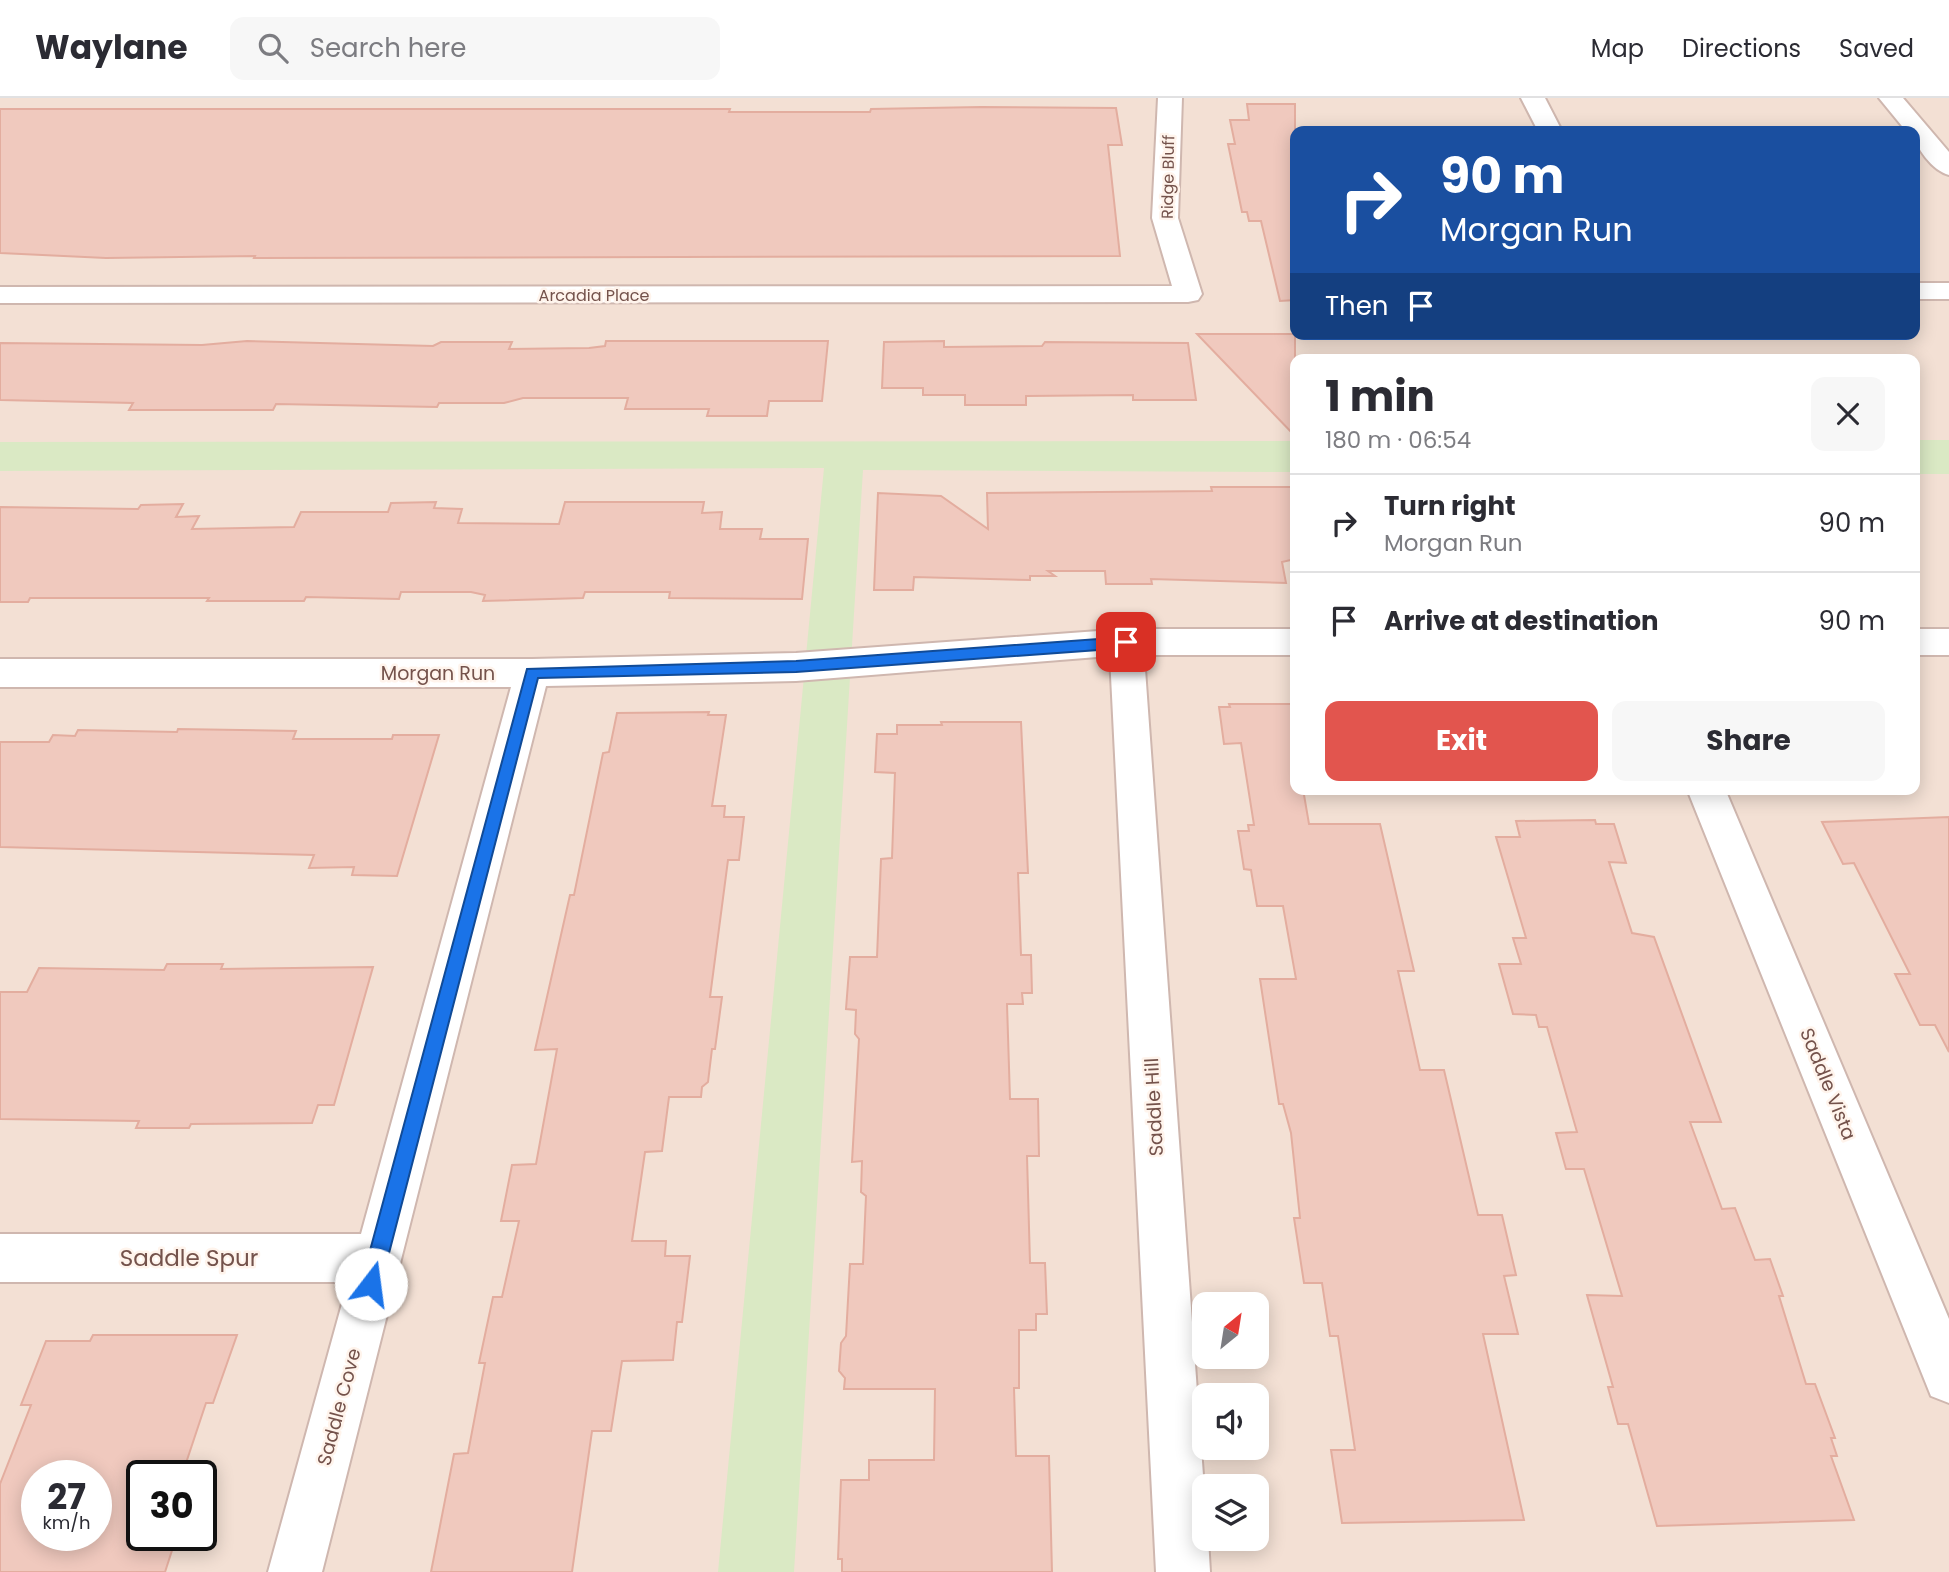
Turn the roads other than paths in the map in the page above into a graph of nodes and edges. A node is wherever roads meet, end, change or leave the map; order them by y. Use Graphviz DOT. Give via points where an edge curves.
graph roads {
  1 [pos="1170,98"];
  2 [pos="1533,98"];
  3 [pos="1891,98"];
  4 [pos="1547,126"];
  5 [pos="1914,126"];
  6 [pos="1920,133"];
  7 [pos="1949,168"];
  8 [pos="1920,291"];
  9 [pos="1949,291"];
  10 [pos="0,295"];
  11 [pos="1188,295"];
  12 [pos="1126,642"];
  13 [pos="1290,642"];
  14 [pos="1920,642"];
  15 [pos="1949,642"];
  16 [pos="0,673"];
  17 [pos="532,673"];
  18 [pos="1708,795"];
  19 [pos="0,1258"];
  20 [pos="378,1258"];
  21 [pos="1949,1378"];
  22 [pos="295,1572"];
  23 [pos="1183,1572"];
  1 -- 11 [label="street, Ridge Bluff" via="1165,218"];
  2 -- 4 [label="street"];
  3 -- 5 [label="street"];
  6 -- 7 [label="street"];
  8 -- 9 [label="street"];
  10 -- 11 [label="street, Arcadia Place"];
  12 -- 13 [label="street, Morgan Run"];
  12 -- 17 [label="street, Morgan Run" via="796,667"];
  12 -- 23 [label="street, Saddle Hill"];
  14 -- 15 [label="street"];
  16 -- 17 [label="street, Morgan Run"];
  17 -- 20 [label="street, Saddle Cove"];
  18 -- 21 [label="street, Saddle Vista"];
  19 -- 20 [label="street, Saddle Spur"];
  20 -- 22 [label="street, Saddle Cove"];
}
